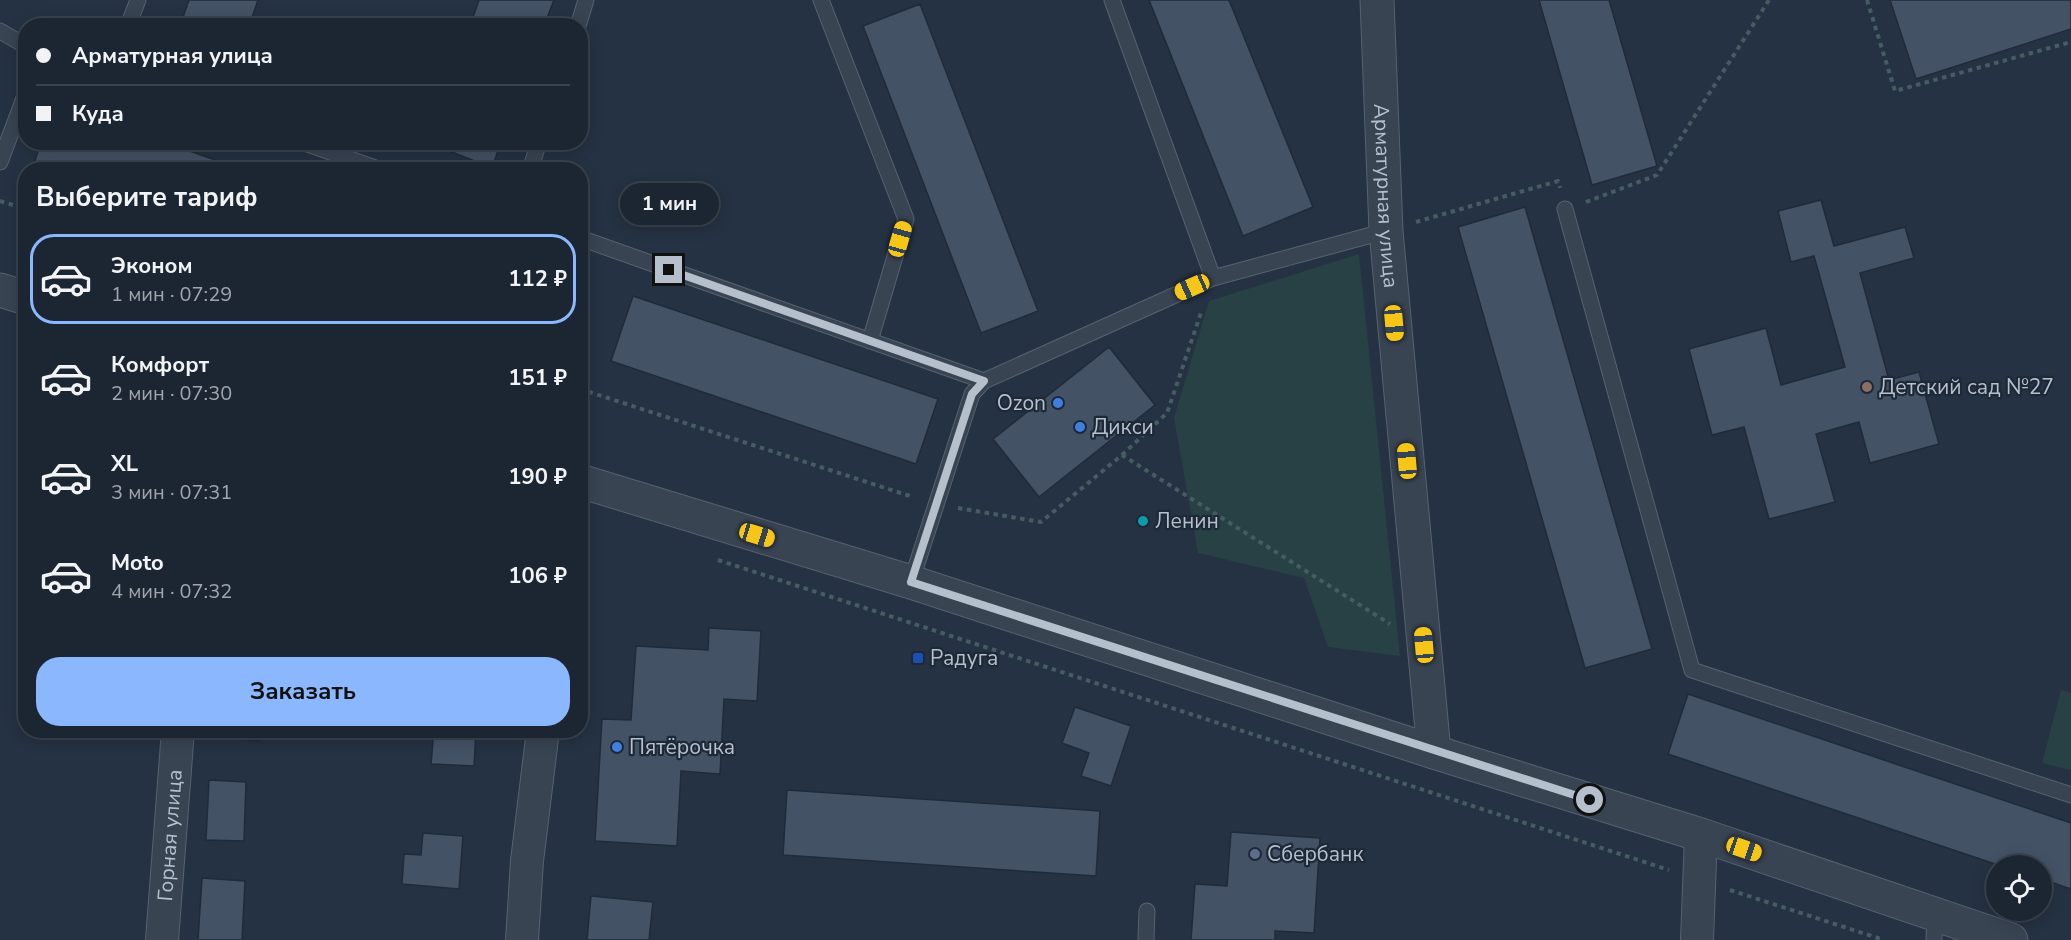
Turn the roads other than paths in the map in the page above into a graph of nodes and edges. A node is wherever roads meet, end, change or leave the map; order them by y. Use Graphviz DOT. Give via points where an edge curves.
graph roads {
  1 [pos="138,0"];
  2 [pos="586,0"];
  3 [pos="821,0"];
  4 [pos="1112,0"];
  5 [pos="1377,0"];
  6 [pos="131,18"];
  7 [pos="580,18"];
  8 [pos="0,31"];
  9 [pos="18,41"];
  10 [pos="18,114"];
  11 [pos="325,150"];
  12 [pos="0,162"];
  13 [pos="358,162"];
  14 [pos="1565,209"];
  15 [pos="1386,231"];
  16 [pos="588,241"];
  17 [pos="1213,278"];
  18 [pos="0,290"];
  19 [pos="18,296"];
  20 [pos="870,341"];
  21 [pos="984,381"];
  22 [pos="588,483"];
  23 [pos="911,582"];
  24 [pos="177,738"];
  25 [pos="542,738"];
  26 [pos="1434,752"];
  27 [pos="2071,795"];
  28 [pos="1701,834"];
  29 [pos="1148,911"];
  30 [pos="1935,927"];
  31 [pos="162,940"];
  32 [pos="522,940"];
  33 [pos="1146,940"];
  34 [pos="1697,940"];
  35 [pos="2011,940"];
  1 -- 6 [label="lane"];
  2 -- 7 [label="lane"];
  3 -- 20 [label="lane" via="906,219"];
  4 -- 17 [label="lane"];
  5 -- 15 [label="street, Арматурная улица"];
  8 -- 9 [label="lane"];
  10 -- 12 [label="lane"];
  11 -- 13 [label="lane"];
  14 -- 27 [label="lane" via="1692,670"];
  15 -- 17 [label="lane"];
  15 -- 26 [label="street, Арматурная улица"];
  16 -- 20 [label="lane"];
  17 -- 21 [label="lane"];
  18 -- 19 [label="street"];
  20 -- 21 [label="lane"];
  21 -- 23 [label="lane" via="972,394"];
  22 -- 23 [label="street"];
  23 -- 26 [label="street"];
  24 -- 31 [label="street, Горная улица"];
  25 -- 32 [label="street"];
  26 -- 28 [label="street"];
  28 -- 30 [label="street"];
  28 -- 34 [label="street"];
  29 -- 33 [label="lane"];
  30 -- 35 [label="street"];
}
